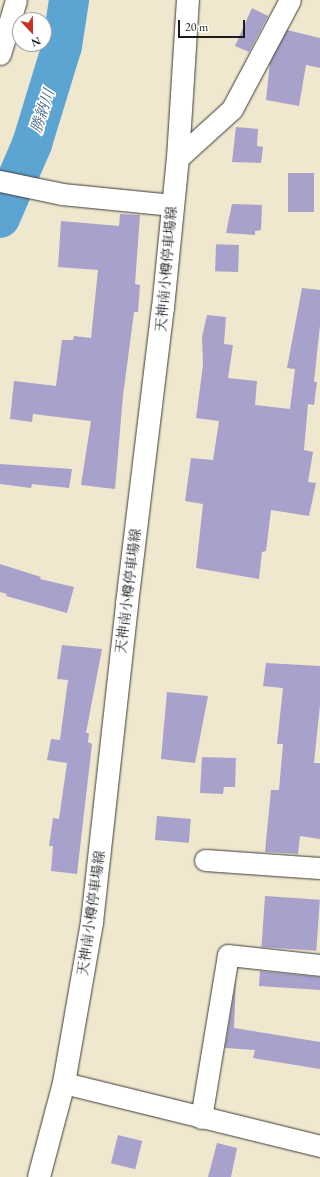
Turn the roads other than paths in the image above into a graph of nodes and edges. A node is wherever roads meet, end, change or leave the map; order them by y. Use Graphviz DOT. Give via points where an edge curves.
graph roads {
  1 [pos="16,0"];
  2 [pos="188,0"];
  3 [pos="290,0"];
  4 [pos="0,54"];
  5 [pos="178,158"];
  6 [pos="0,181"];
  7 [pos="172,205"];
  8 [pos="204,860"];
  9 [pos="320,868"];
  10 [pos="320,965"];
  11 [pos="64,1083"];
  12 [pos="201,1118"];
  13 [pos="320,1146"];
  14 [pos="39,1177"];
  1 -- 4 [label="street"];
  2 -- 5 [label="main road, 天神南小樽停車場線"];
  3 -- 5 [label="street" via="232,109"];
  5 -- 7 [label="main road, 天神南小樽停車場線"];
  6 -- 7 [label="street" via="62,194"];
  7 -- 11 [label="main road, 天神南小樽停車場線" via="163,308 92,922"];
  8 -- 9 [label="street"];
  10 -- 12 [label="street" via="228,955"];
  11 -- 12 [label="street"];
  11 -- 14 [label="main road, 天神南小樽停車場線"];
  12 -- 13 [label="street"];
}
